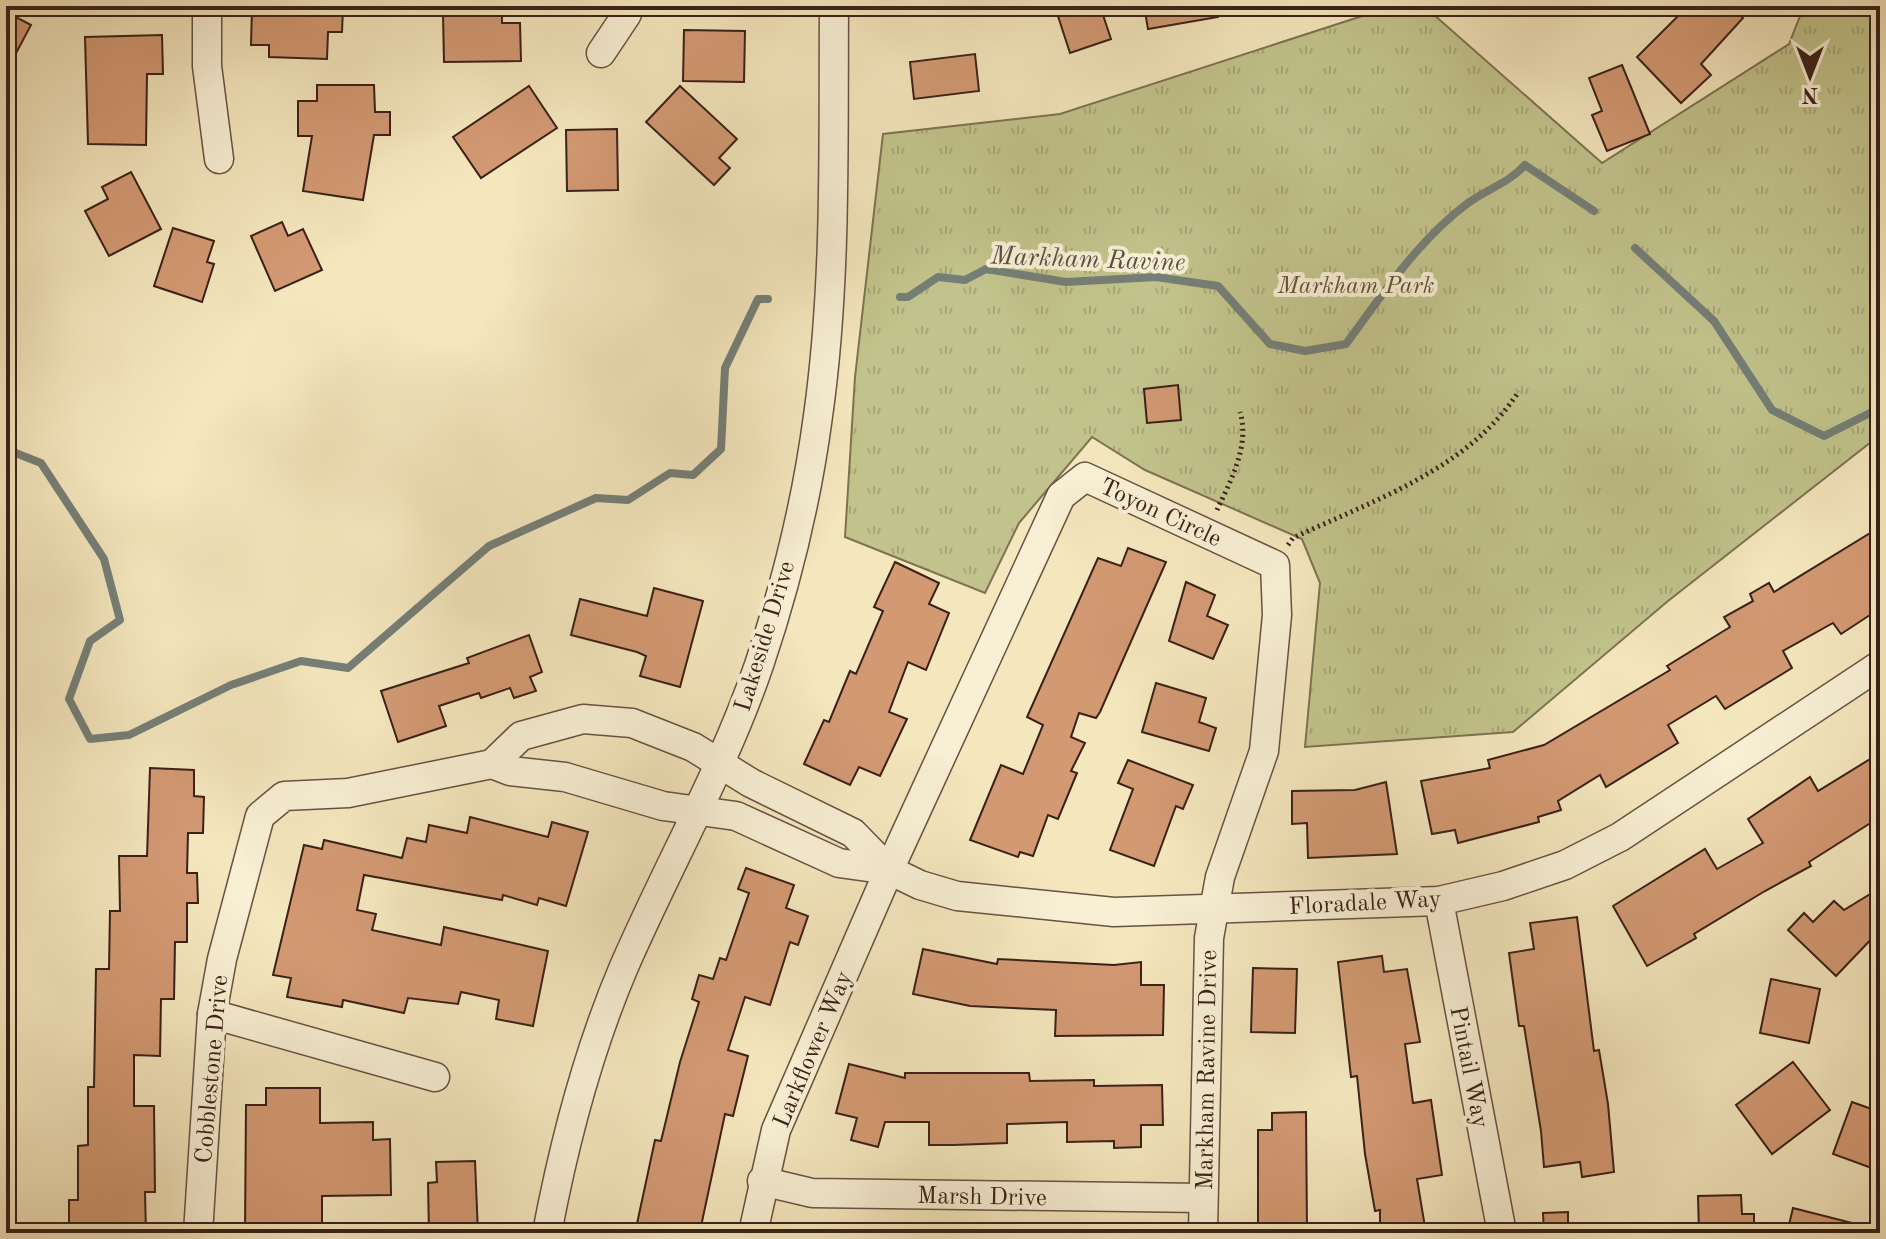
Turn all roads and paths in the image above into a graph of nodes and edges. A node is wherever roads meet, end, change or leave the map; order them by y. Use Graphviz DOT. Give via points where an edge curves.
graph roads {
  1 [pos="207,6"];
  2 [pos="627,6"];
  3 [pos="834,6"];
  4 [pos="601,53"];
  5 [pos="219,159"];
  6 [pos="1519,391"];
  7 [pos="1240,412"];
  8 [pos="1207,533"];
  9 [pos="1275,565"];
  10 [pos="1880,665"];
  11 [pos="492,764"];
  12 [pos="718,765"];
  13 [pos="698,808"];
  14 [pos="889,870"];
  15 [pos="1439,901"];
  16 [pos="1214,907"];
  17 [pos="212,1014"];
  18 [pos="435,1077"];
  19 [pos="762,1181"];
  20 [pos="1203,1198"];
  21 [pos="198,1233"];
  22 [pos="547,1233"];
  23 [pos="753,1233"];
  24 [pos="1203,1233"];
  25 [pos="1502,1233"];
  1 -- 5 [label="street" via="207,66"];
  2 -- 4 [label="street"];
  3 -- 12 [label="street, Lakeside Drive" via="833,216 818,415 770,631"];
  6 -- 9 [label="path" via="1500,420 1437,470 1293,538"];
  7 -- 8 [label="path" via="1244,426 1237,465"];
  8 -- 9 [label="street, Toyon Circle"];
  8 -- 14 [label="street, Toyon Circle" via="1085,477 1061,496"];
  9 -- 16 [label="street" via="1276,630 1264,751"];
  10 -- 15 [label="street, Floradale Way" via="1620,837 1565,865"];
  11 -- 12 [label="street" via="521,736 583,719 609,719 693,747"];
  11 -- 13 [label="street, Cobblestone Drive" via="565,777 663,806"];
  11 -- 17 [label="street, Cobblestone Drive" via="348,793 284,796 260,816"];
  12 -- 13 [label="street, Lakeside Drive"];
  12 -- 14 [label="street, Floradale Way" via="853,833"];
  13 -- 14 [label="street, Floradale Way" via="736,816 839,863"];
  13 -- 22 [label="street, Lakeside Drive" via="603,1020 560,1166"];
  14 -- 16 [label="street, Floradale Way" via="957,896 1031,906 1114,912"];
  14 -- 19 [label="street, Larkflower Way" via="776,1130"];
  15 -- 16 [label="street, Floradale Way"];
  15 -- 25 [label="street, Pintail Way"];
  16 -- 20 [label="street, Markham Ravine Drive"];
  17 -- 18 [label="street"];
  17 -- 21 [label="street, Cobblestone Drive"];
  19 -- 20 [label="street, Marsh Drive" via="812,1193"];
  19 -- 23 [label="street, Larkflower Way"];
  20 -- 24 [label="street, Markham Ravine Drive"];
}
